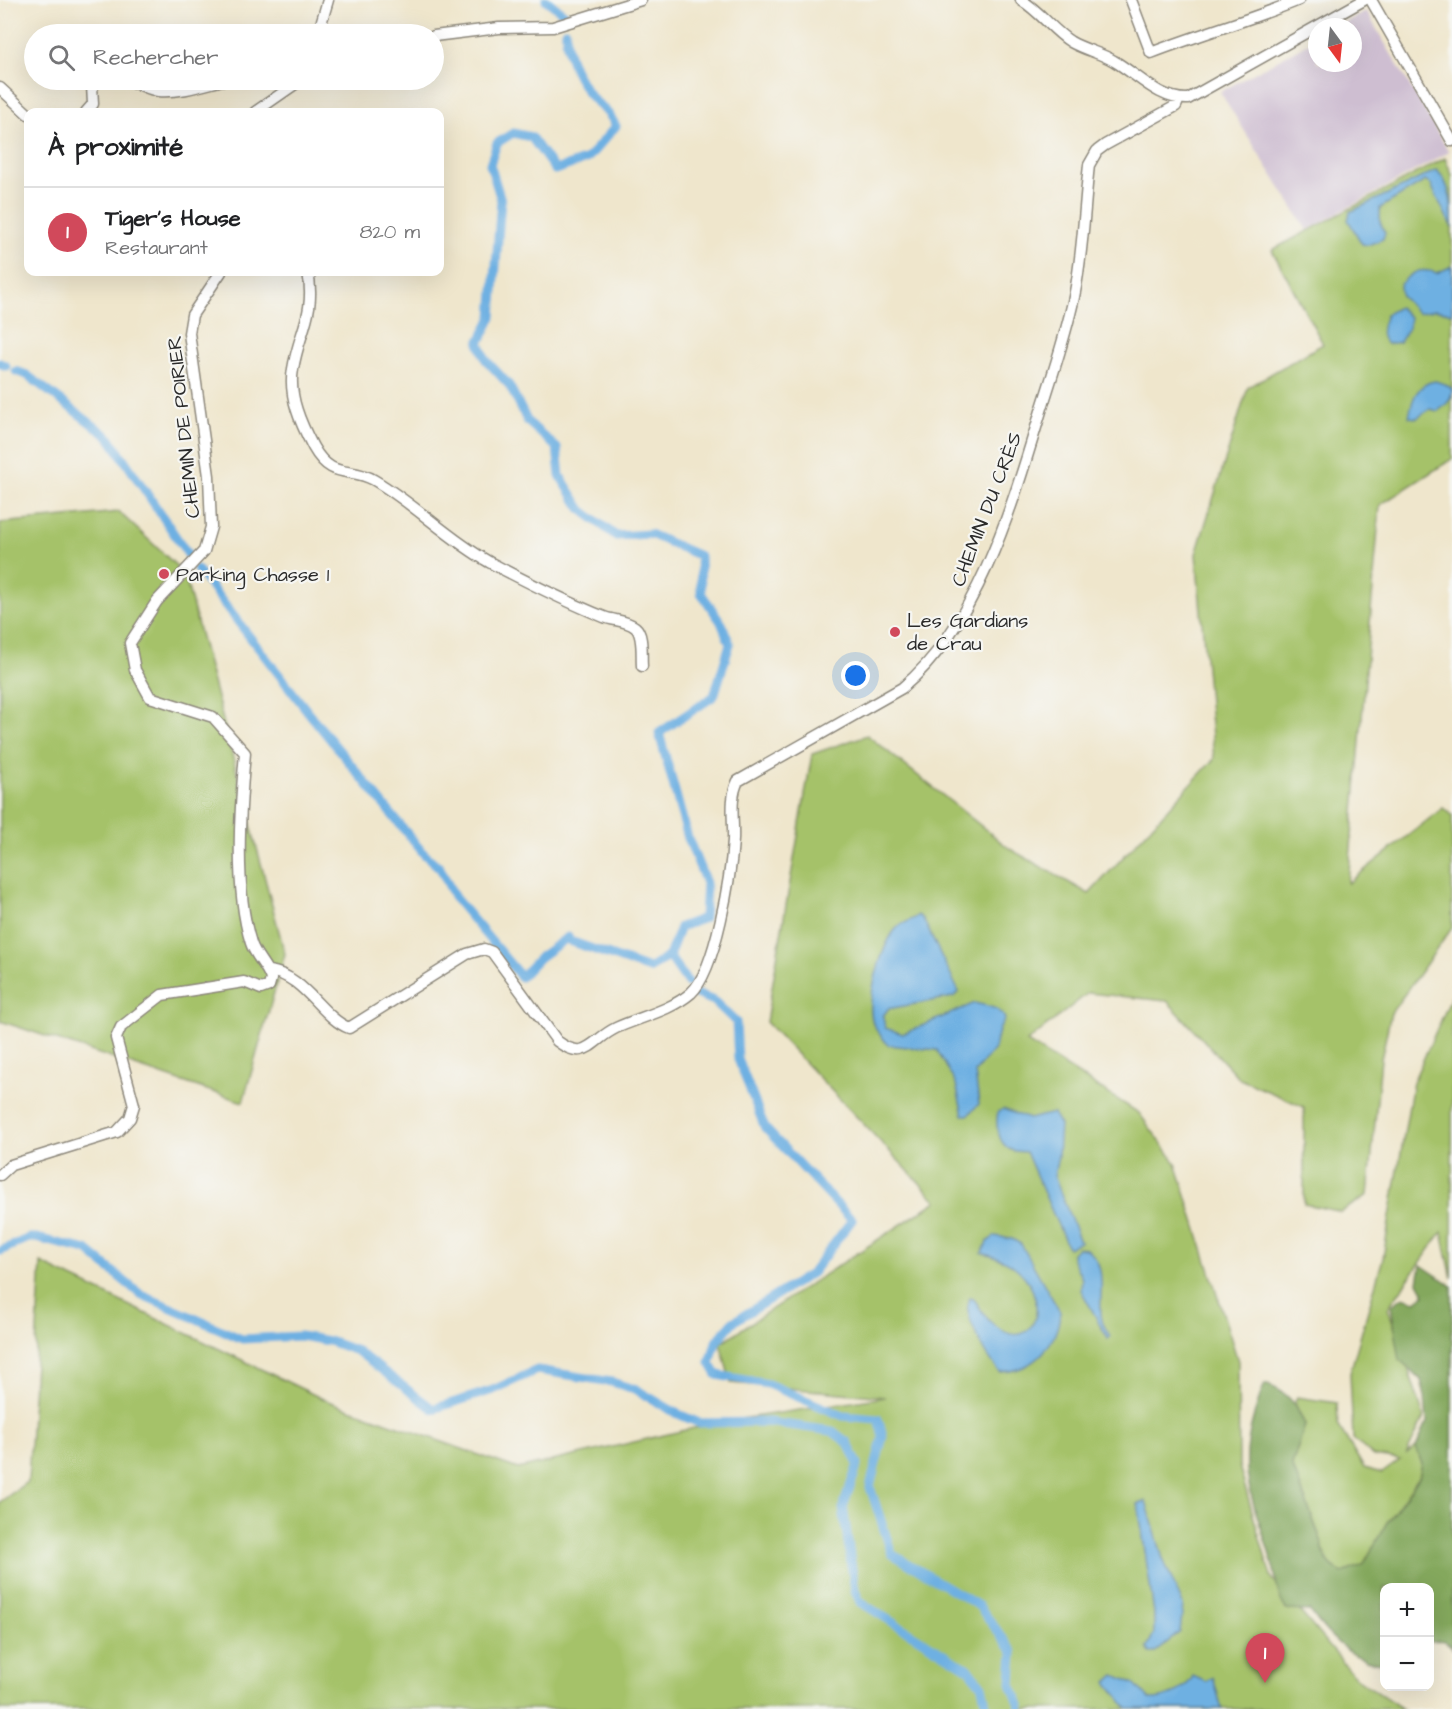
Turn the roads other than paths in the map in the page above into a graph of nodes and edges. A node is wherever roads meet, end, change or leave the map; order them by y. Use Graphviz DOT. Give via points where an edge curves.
graph roads {
  1 [pos="328,0"];
  2 [pos="641,0"];
  3 [pos="1021,0"];
  4 [pos="1131,0"];
  5 [pos="1299,0"];
  6 [pos="1364,0"];
  7 [pos="1371,0"];
  8 [pos="321,24"];
  9 [pos="444,35"];
  10 [pos="0,88"];
  11 [pos="92,90"];
  12 [pos="287,90"];
  13 [pos="1179,99"];
  14 [pos="90,108"];
  15 [pos="261,108"];
  16 [pos="24,110"];
  17 [pos="1452,141"];
  18 [pos="218,276"];
  19 [pos="309,276"];
  20 [pos="642,666"];
  21 [pos="269,971"];
  22 [pos="0,1175"];
  1 -- 8 [label="street"];
  2 -- 9 [label="street" via="553,27"];
  3 -- 13 [label="street" via="1070,42 1113,60 1149,85"];
  4 -- 5 [label="street" via="1151,53"];
  6 -- 13 [label="street" via="1188,99"];
  7 -- 17 [label="street"];
  10 -- 16 [label="street"];
  11 -- 14 [label="street"];
  12 -- 15 [label="street"];
  13 -- 21 [label="street, CHEMIN DU CRÈS" via="1176,106 1105,145 1089,165 1074,296 1031,444 974,594 939,650 923,671 902,688 738,781 733,791 733,842 715,948 692,992 613,1030 589,1048 569,1050 557,1041 492,952 484,949 468,954 349,1028 305,989"];
  18 -- 21 [label="street, CHEMIN DE POIRIER" via="192,315 189,333 209,476 211,527 204,551 158,601 129,642 135,670 150,697 213,717 245,753 239,820 244,918 251,946"];
  19 -- 20 [label="street" via="309,318 293,369 293,393 296,411 314,449 329,467 372,478 457,543 489,562 597,614 635,627 639,632"];
  21 -- 22 [label="street" via="269,986 261,989 244,982 162,995 140,1011 121,1027 116,1038 134,1105 130,1118 117,1132 10,1165"];
}
